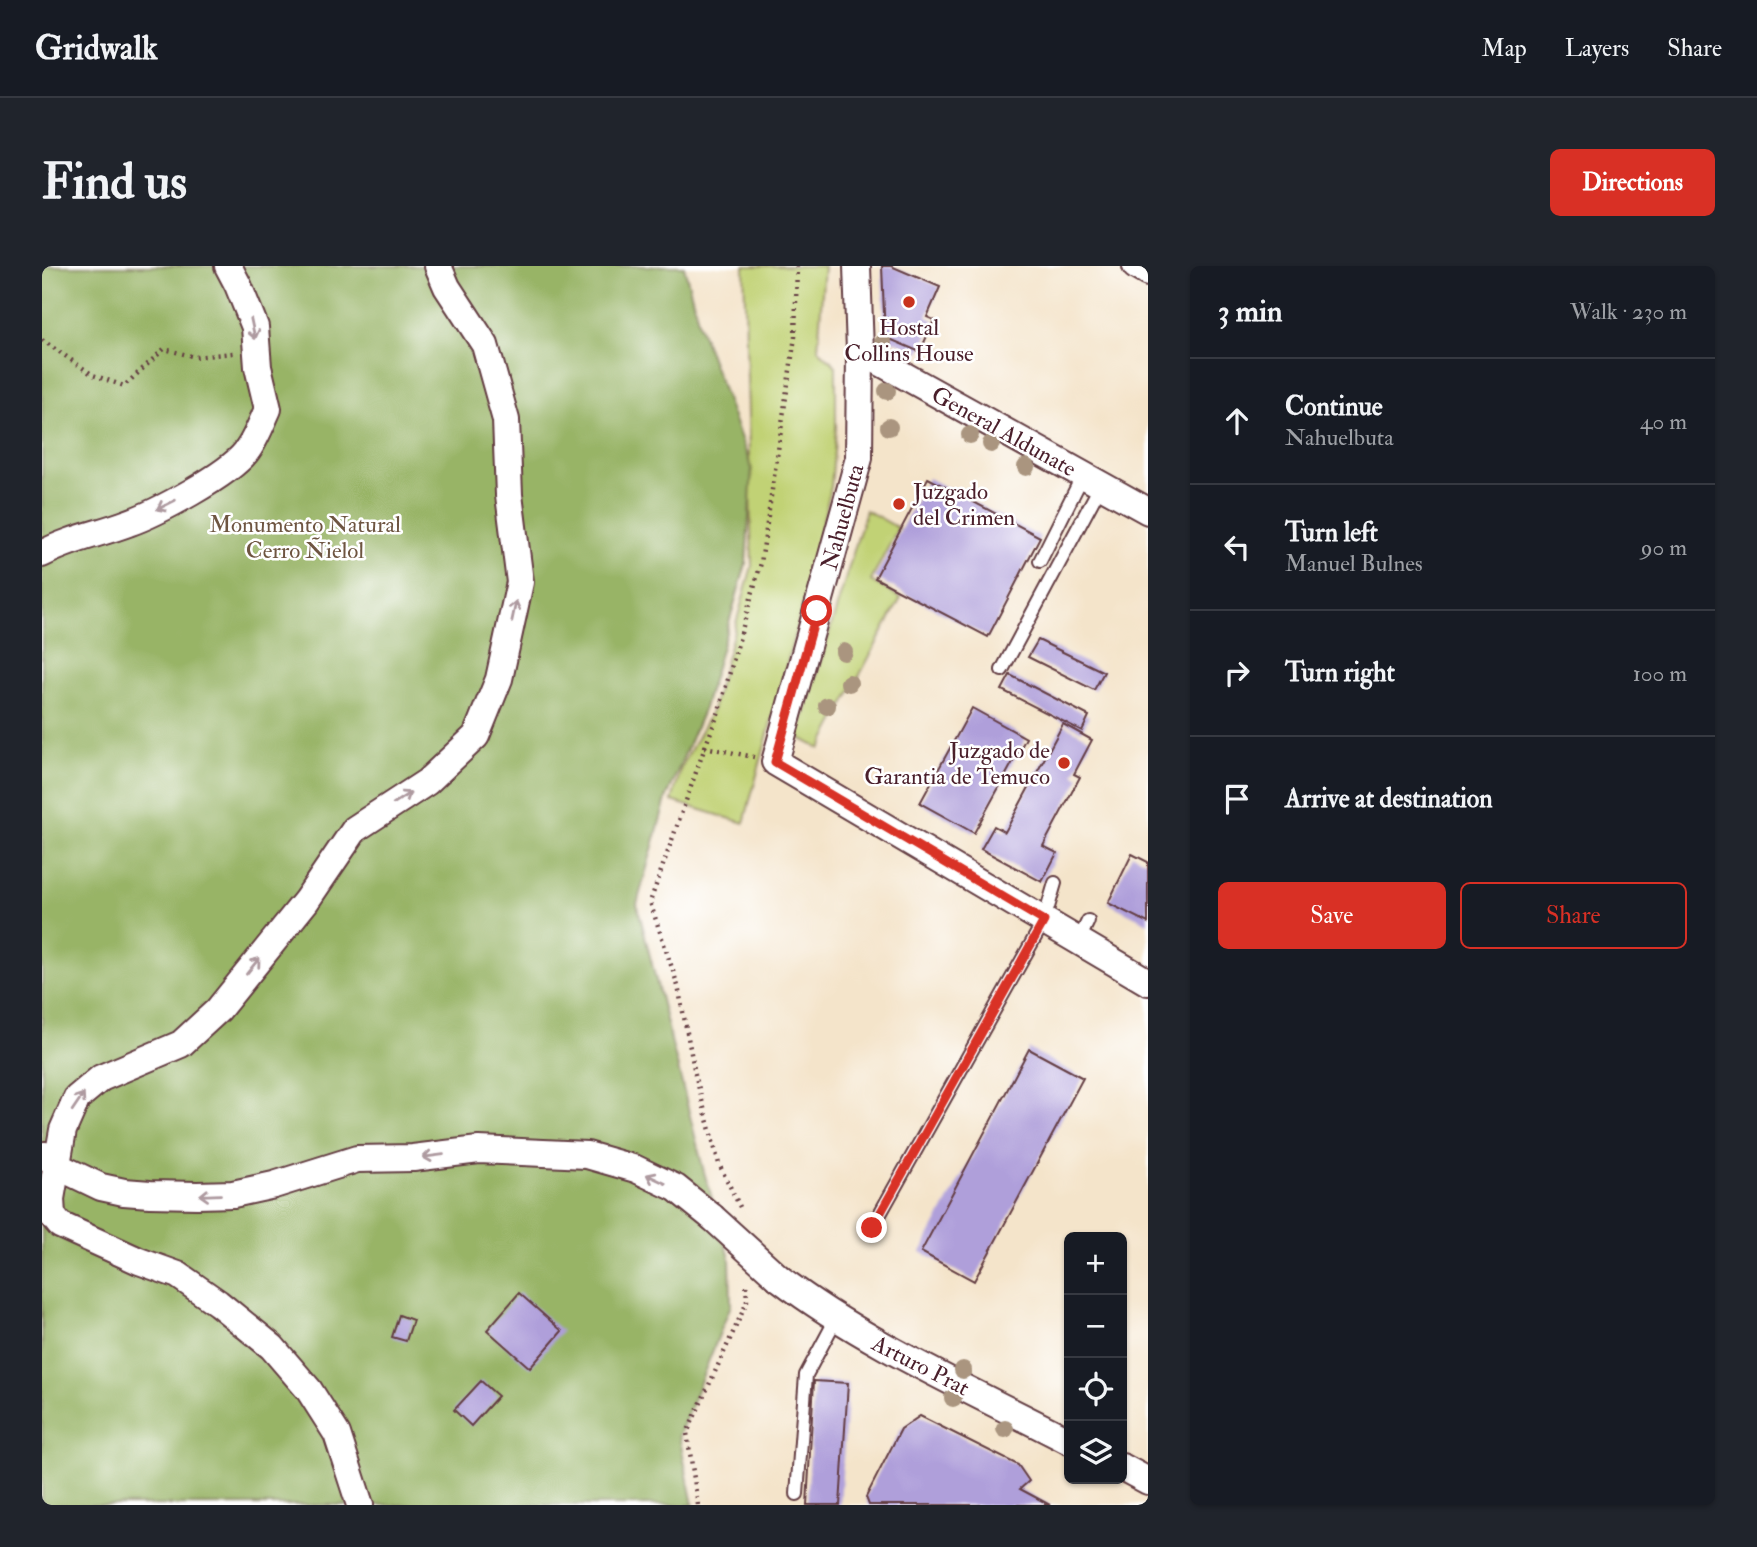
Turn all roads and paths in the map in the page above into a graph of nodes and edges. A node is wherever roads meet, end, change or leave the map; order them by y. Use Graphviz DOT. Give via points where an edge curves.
graph roads {
  1 [pos="228,266"];
  2 [pos="438,266"];
  3 [pos="797,266"];
  4 [pos="857,266"];
  5 [pos="1136,266"];
  6 [pos="1148,273"];
  7 [pos="42,340"];
  8 [pos="257,351"];
  9 [pos="860,351"];
  10 [pos="1092,480"];
  11 [pos="1148,511"];
  12 [pos="42,554"];
  13 [pos="1040,561"];
  14 [pos="1002,670"];
  15 [pos="705,747"];
  16 [pos="775,762"];
  17 [pos="1055,883"];
  18 [pos="1044,921"];
  19 [pos="1148,982"];
  20 [pos="49,1158"];
  21 [pos="743,1214"];
  22 [pos="872,1228"];
  23 [pos="746,1277"];
  24 [pos="835,1318"];
  25 [pos="1064,1438"];
  26 [pos="1127,1470"];
  27 [pos="1148,1481"];
  28 [pos="797,1494"];
  29 [pos="360,1505"];
  30 [pos="698,1505"];
  1 -- 8 [label="street, one-way" via="255,327"];
  20 -- 2 [label="street, one-way" via="77,1098 101,1079 181,1044 218,1010 282,931 355,829 427,782 476,736 499,679 520,582 506,420 485,345 446,287"];
  3 -- 15 [label="path" via="795,337 761,563"];
  4 -- 9 [label="street, Nahuelbuta"];
  5 -- 6 [label="street"];
  7 -- 8 [label="path" via="93,375 124,386 164,349 195,357"];
  8 -- 12 [label="street, one-way" via="268,409 247,452 225,472 170,504"];
  9 -- 10 [label="street, General Aldunate"];
  9 -- 16 [label="street, Nahuelbuta" via="859,458"];
  10 -- 11 [label="street, General Aldunate"];
  10 -- 13 [label="lane"];
  10 -- 14 [label="lane"];
  15 -- 16 [label="path"];
  15 -- 21 [label="path" via="650,902 678,986 719,1164"];
  16 -- 18 [label="street"];
  17 -- 18 [label="lane"];
  18 -- 19 [label="street" via="1083,932"];
  18 -- 22 [label="lane"];
  24 -- 20 [label="street, Arturo Prat, one-way, bridge" via="779,1278 676,1188 587,1154 479,1150 357,1159 274,1185 233,1194 197,1195 101,1187"];
  20 -- 29 [label="street" via="52,1215 60,1225 178,1275 272,1347 337,1434"];
  23 -- 30 [label="path" via="747,1302 687,1433"];
  24 -- 25 [label="street, Arturo Prat"];
  24 -- 28 [label="lane" via="806,1375"];
  26 -- 27 [label="street"];
}
